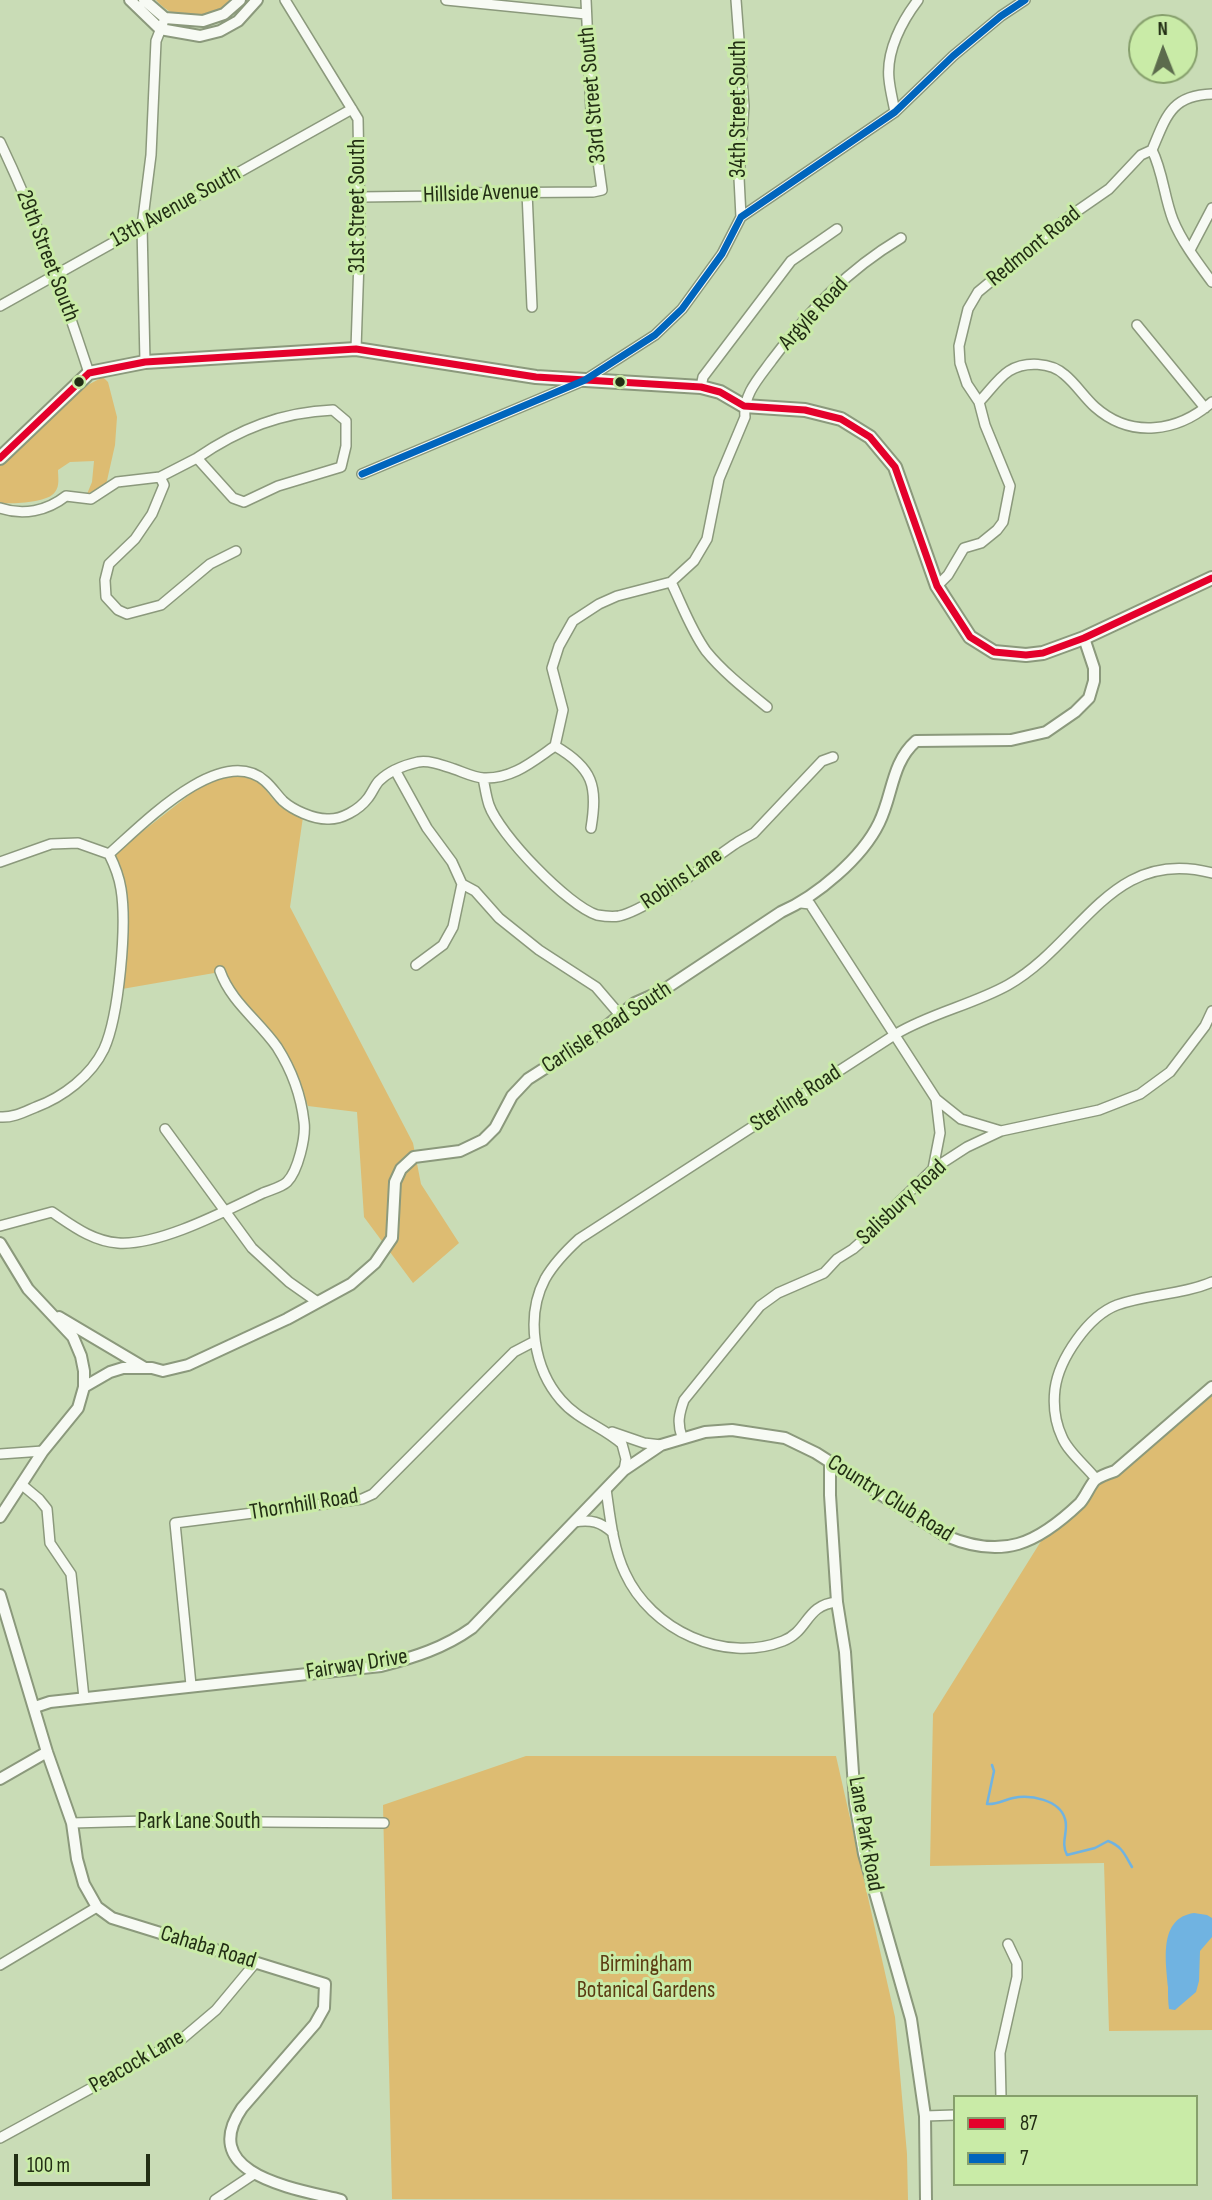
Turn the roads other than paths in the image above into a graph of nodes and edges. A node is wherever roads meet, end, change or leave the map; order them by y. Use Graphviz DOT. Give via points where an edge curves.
graph roads {
  1 [pos="130,0"];
  2 [pos="144,0"];
  3 [pos="240,0"];
  4 [pos="257,0"];
  5 [pos="285,0"];
  6 [pos="446,0"];
  7 [pos="586,0"];
  8 [pos="736,0"];
  9 [pos="918,0"];
  10 [pos="1025,0"];
  11 [pos="586,14"];
  12 [pos="163,24"];
  13 [pos="1212,94"];
  14 [pos="352,109"];
  15 [pos="895,112"];
  16 [pos="0,142"];
  17 [pos="1152,150"];
  18 [pos="602,190"];
  19 [pos="527,192"];
  20 [pos="359,197"];
  21 [pos="1212,208"];
  22 [pos="741,217"];
  23 [pos="142,226"];
  24 [pos="837,229"];
  25 [pos="901,238"];
  26 [pos="1190,250"];
  27 [pos="57,274"];
  28 [pos="1212,282"];
  29 [pos="0,306"];
  30 [pos="532,307"];
  31 [pos="1137,325"];
  32 [pos="356,349"];
  33 [pos="145,362"];
  34 [pos="89,373"];
  35 [pos="585,380"];
  36 [pos="701,387"];
  37 [pos="979,402"];
  38 [pos="1209,405"];
  39 [pos="744,406"];
  40 [pos="0,458"];
  41 [pos="197,458"];
  42 [pos="362,474"];
  43 [pos="162,481"];
  44 [pos="0,508"];
  45 [pos="236,551"];
  46 [pos="1212,578"];
  47 [pos="671,582"];
  48 [pos="937,586"];
  49 [pos="1084,638"];
  50 [pos="767,707"];
  51 [pos="555,746"];
  52 [pos="833,757"];
  53 [pos="395,770"];
  54 [pos="483,778"];
  55 [pos="591,828"];
  56 [pos="109,854"];
  57 [pos="0,862"];
  58 [pos="1212,873"];
  59 [pos="462,884"];
  60 [pos="801,903"];
  61 [pos="416,965"];
  62 [pos="220,971"];
  63 [pos="1212,1011"];
  64 [pos="620,1016"];
  65 [pos="896,1034"];
  66 [pos="936,1099"];
  67 [pos="0,1117"];
  68 [pos="165,1129"];
  69 [pos="1001,1131"];
  70 [pos="933,1170"];
  71 [pos="225,1211"];
  72 [pos="0,1226"];
  73 [pos="0,1243"];
  74 [pos="1212,1282"];
  75 [pos="316,1301"];
  76 [pos="45,1308"];
  77 [pos="535,1342"];
  78 [pos="145,1368"];
  79 [pos="84,1387"];
  80 [pos="1212,1387"];
  81 [pos="600,1429"];
  82 [pos="682,1437"];
  83 [pos="661,1445"];
  84 [pos="43,1451"];
  85 [pos="0,1454"];
  86 [pos="830,1463"];
  87 [pos="624,1470"];
  88 [pos="1096,1479"];
  89 [pos="21,1485"];
  90 [pos="606,1489"];
  91 [pos="0,1517"];
  92 [pos="574,1522"];
  93 [pos="613,1533"];
  94 [pos="0,1595"];
  95 [pos="837,1602"];
  96 [pos="3,1614"];
  97 [pos="191,1685"];
  98 [pos="84,1698"];
  99 [pos="35,1707"];
  100 [pos="47,1752"];
  101 [pos="0,1779"];
  102 [pos="72,1823"];
  103 [pos="384,1823"];
  104 [pos="97,1907"];
  105 [pos="1008,1944"];
  106 [pos="256,1962"];
  107 [pos="0,1965"];
  108 [pos="1001,2095"];
  109 [pos="953,2115"];
  110 [pos="925,2116"];
  111 [pos="0,2138"];
  112 [pos="254,2174"];
  113 [pos="215,2200"];
  114 [pos="341,2200"];
  115 [pos="926,2200"];
  1 -- 12 [label="street"];
  2 -- 12 [label="street"];
  3 -- 12 [label="street" via="225,14 203,21"];
  4 -- 12 [label="street" via="238,21 220,31 200,36"];
  5 -- 14 [label="street, 31st Street South"];
  6 -- 11 [label="street"];
  7 -- 11 [label="street, 33rd Street South"];
  8 -- 22 [label="street, 34th Street South" via="744,106"];
  9 -- 15 [label="street" via="901,23 890,61"];
  10 -- 15 [label="street" via="953,56"];
  11 -- 18 [label="street, 33rd Street South" via="591,111"];
  12 -- 23 [label="street" via="156,41 151,155"];
  13 -- 17 [label="street, Redmont Road" via="1180,101 1167,114"];
  14 -- 20 [label="street, 31st Street South" via="358,119"];
  14 -- 23 [label="street, 13th Avenue South"];
  15 -- 22 [label="street"];
  16 -- 27 [label="street, 29th Street South"];
  17 -- 26 [label="street" via="1173,220"];
  17 -- 37 [label="street, Redmont Road" via="1140,155 1110,189 978,292 968,309 959,346 967,384"];
  18 -- 19 [label="street, Hillside Avenue"];
  19 -- 20 [label="street, Hillside Avenue"];
  19 -- 30 [label="street"];
  20 -- 32 [label="street, 31st Street South"];
  21 -- 26 [label="street"];
  22 -- 35 [label="street" via="722,254 682,309 655,335"];
  23 -- 27 [label="street, 13th Avenue South"];
  23 -- 33 [label="street"];
  24 -- 36 [label="street" via="791,261 703,377"];
  25 -- 39 [label="street, Argyle Road" via="840,282 806,316 751,388"];
  26 -- 28 [label="street"];
  27 -- 29 [label="street, 13th Avenue South"];
  27 -- 34 [label="street, 29th Street South"];
  31 -- 38 [label="street"];
  32 -- 33 [label="main road"];
  32 -- 35 [label="main road" via="536,377"];
  33 -- 34 [label="main road"];
  34 -- 40 [label="main road"];
  35 -- 36 [label="main road"];
  35 -- 42 [label="street"];
  36 -- 39 [label="main road"];
  37 -- 38 [label="street" via="1009,372 1041,365 1063,373 1096,408 1124,424 1169,426 1188,420"];
  37 -- 48 [label="street, Redmont Road" via="1010,486 1007,511 997,530 981,543 964,548"];
  39 -- 47 [label="street, Argyle Road" via="745,417 719,479 707,539 694,561"];
  39 -- 48 [label="main road" via="817,413 841,419 870,437 895,467"];
  41 -- 41 [label="street" via="228,437 268,420 333,410 346,421 341,467 278,486 244,502 233,498"];
  41 -- 43 [label="street"];
  43 -- 44 [label="street" via="117,482 91,499 66,496 33,512"];
  43 -- 45 [label="street" via="152,514 109,564 106,597 118,610 127,614 161,605 210,564"];
  46 -- 49 [label="main road"];
  47 -- 50 [label="street" via="707,651"];
  47 -- 51 [label="street" via="617,596 573,621 552,668 563,710"];
  48 -- 49 [label="main road" via="970,637 993,652 1043,653"];
  49 -- 60 [label="street, Carlisle Road South" via="1094,681 1089,698 1075,712 1046,732 1011,740 916,741 899,762 880,823 857,856"];
  51 -- 54 [label="street" via="516,773"];
  51 -- 55 [label="street" via="586,769 594,789"];
  52 -- 54 [label="street, Robins Lane" via="822,761 754,833 639,909 617,916 583,908 546,878 514,844 489,806"];
  53 -- 54 [label="street" via="420,761"];
  53 -- 56 [label="street" via="379,781 366,801 342,817 327,819 285,803 255,775 226,771 162,807"];
  53 -- 59 [label="street"];
  56 -- 57 [label="street" via="78,843 51,844"];
  56 -- 67 [label="street" via="122,892 121,940 115,1012 103,1049 86,1076 51,1101"];
  58 -- 65 [label="street, Sterling Road" via="1174,868 1123,883 1050,955 1009,984"];
  59 -- 61 [label="street" via="453,927 443,945"];
  59 -- 64 [label="street" via="539,950 596,987"];
  60 -- 64 [label="street, Carlisle Road South"];
  60 -- 65 [label="street" via="810,904"];
  62 -- 71 [label="street" via="225,986 276,1046 294,1079 304,1124 300,1158 287,1182"];
  63 -- 69 [label="street, Salisbury Road" via="1170,1072 1140,1094 1099,1110"];
  64 -- 75 [label="street, Carlisle Road South" via="528,1080 483,1140 460,1150 414,1157 401,1169 395,1182 392,1238 375,1263 351,1284"];
  65 -- 66 [label="street"];
  65 -- 77 [label="street, Sterling Road" via="579,1238 544,1281 536,1310"];
  66 -- 69 [label="street" via="961,1119"];
  66 -- 70 [label="street" via="940,1133"];
  68 -- 71 [label="street"];
  69 -- 70 [label="street, Salisbury Road"];
  70 -- 82 [label="street, Salisbury Road" via="824,1273 760,1306 684,1400 678,1427"];
  71 -- 72 [label="street" via="132,1243 89,1236 52,1212"];
  71 -- 75 [label="street" via="264,1259"];
  73 -- 76 [label="street" via="27,1289"];
  74 -- 88 [label="street" via="1116,1306 1090,1323 1076,1340 1061,1367 1054,1414 1063,1440"];
  75 -- 78 [label="street, Carlisle Road South" via="288,1319 188,1365 163,1371"];
  76 -- 78 [label="street"];
  76 -- 79 [label="street" via="73,1337 81,1356"];
  77 -- 81 [label="street, Sterling Road" via="547,1379 561,1400"];
  77 -- 97 [label="street, Thornhill Road" via="514,1352 373,1494 175,1523"];
  78 -- 79 [label="street, Carlisle Road South" via="110,1372"];
  79 -- 84 [label="street" via="78,1408"];
  80 -- 88 [label="street, Country Club Road" via="1115,1471"];
  81 -- 83 [label="street, Sterling Road"];
  81 -- 87 [label="street, Sterling Road" via="622,1444"];
  82 -- 83 [label="street, Fairway Drive"];
  82 -- 86 [label="street, Country Club Road" via="732,1430 760,1433 785,1438"];
  83 -- 87 [label="street, Fairway Drive"];
  84 -- 85 [label="street"];
  84 -- 89 [label="street"];
  86 -- 88 [label="street, Country Club Road" via="946,1536 986,1549 1013,1546 1041,1535 1082,1501"];
  86 -- 95 [label="street, Lane Park Road"];
  87 -- 90 [label="street, Fairway Drive"];
  89 -- 91 [label="street"];
  89 -- 98 [label="street" via="47,1509 50,1543 71,1574"];
  90 -- 92 [label="street, Fairway Drive"];
  90 -- 93 [label="street"];
  92 -- 93 [label="street" via="595,1521"];
  92 -- 97 [label="street, Fairway Drive" via="472,1628 433,1651 381,1666"];
  93 -- 95 [label="street" via="634,1590 648,1607 696,1640 722,1647 769,1647 788,1640 816,1608"];
  94 -- 96 [label="street"];
  95 -- 110 [label="street, Lane Park Road" via="857,1816 911,2019"];
  96 -- 99 [label="street"];
  97 -- 98 [label="street, Fairway Drive"];
  98 -- 99 [label="street, Fairway Drive"];
  99 -- 100 [label="street"];
  100 -- 101 [label="street"];
  100 -- 102 [label="street"];
  102 -- 103 [label="street, Park Lane South"];
  102 -- 104 [label="street" via="84,1884"];
  104 -- 106 [label="street, Cahaba Road" via="112,1918"];
  104 -- 107 [label="street"];
  105 -- 108 [label="street" via="1017,1963 1017,1977 1000,2053"];
  106 -- 111 [label="street, Peacock Lane" via="216,2010 183,2038"];
  106 -- 112 [label="street, Cahaba Road" via="325,1984 324,2008 315,2024 232,2122 229,2139 233,2153"];
  109 -- 110 [label="street"];
  110 -- 115 [label="street, Lane Park Road"];
  112 -- 113 [label="street"];
  112 -- 114 [label="street, Cahaba Road"];
}
